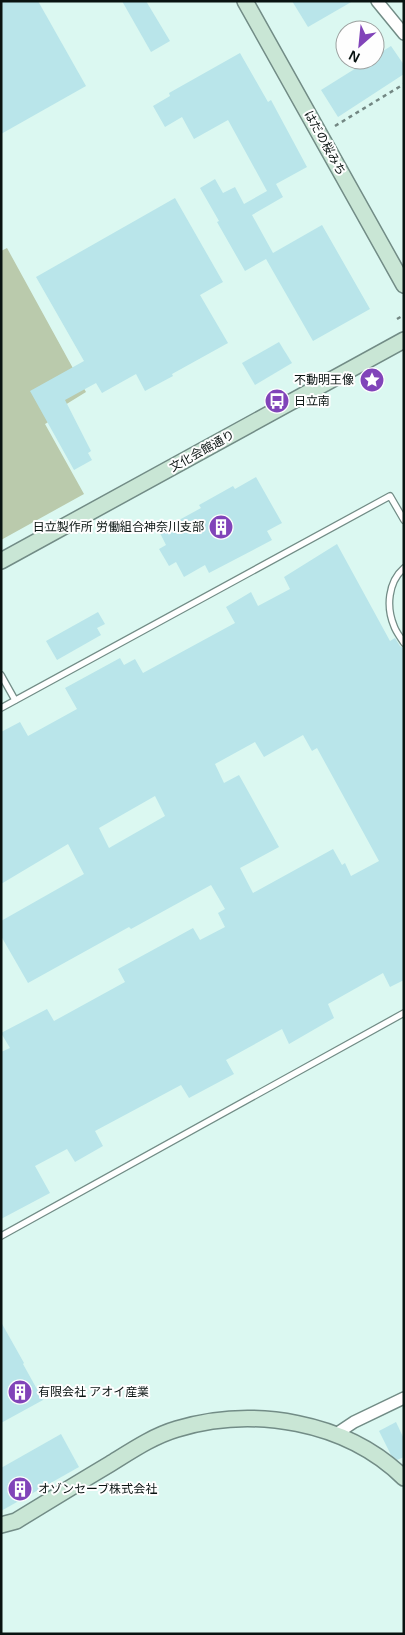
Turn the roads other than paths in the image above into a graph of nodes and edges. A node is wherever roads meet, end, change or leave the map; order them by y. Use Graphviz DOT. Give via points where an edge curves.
graph roads {
  1 [pos="245,1"];
  2 [pos="377,1"];
  3 [pos="404,34"];
  4 [pos="404,285"];
  5 [pos="404,340"];
  6 [pos="404,520"];
  7 [pos="1,561"];
  8 [pos="404,568"];
  9 [pos="404,643"];
  10 [pos="1,675"];
  11 [pos="15,700"];
  12 [pos="1,708"];
  13 [pos="404,1013"];
  14 [pos="1,1236"];
  15 [pos="404,1398"];
  16 [pos="336,1434"];
  17 [pos="404,1478"];
  18 [pos="1,1525"];
  1 -- 4 [label="street, はだの桜みち"];
  2 -- 3 [label="street"];
  5 -- 7 [label="street, 文化会館通り"];
  6 -- 11 [label="lane" via="390,496"];
  8 -- 9 [label="lane" via="393,582 390,608 394,626"];
  10 -- 11 [label="lane"];
  11 -- 12 [label="lane"];
  13 -- 14 [label="lane"];
  15 -- 16 [label="street"];
  16 -- 17 [label="street" via="375,1455"];
  16 -- 18 [label="street" via="299,1423 235,1418 176,1429 141,1445 16,1521"];
}
